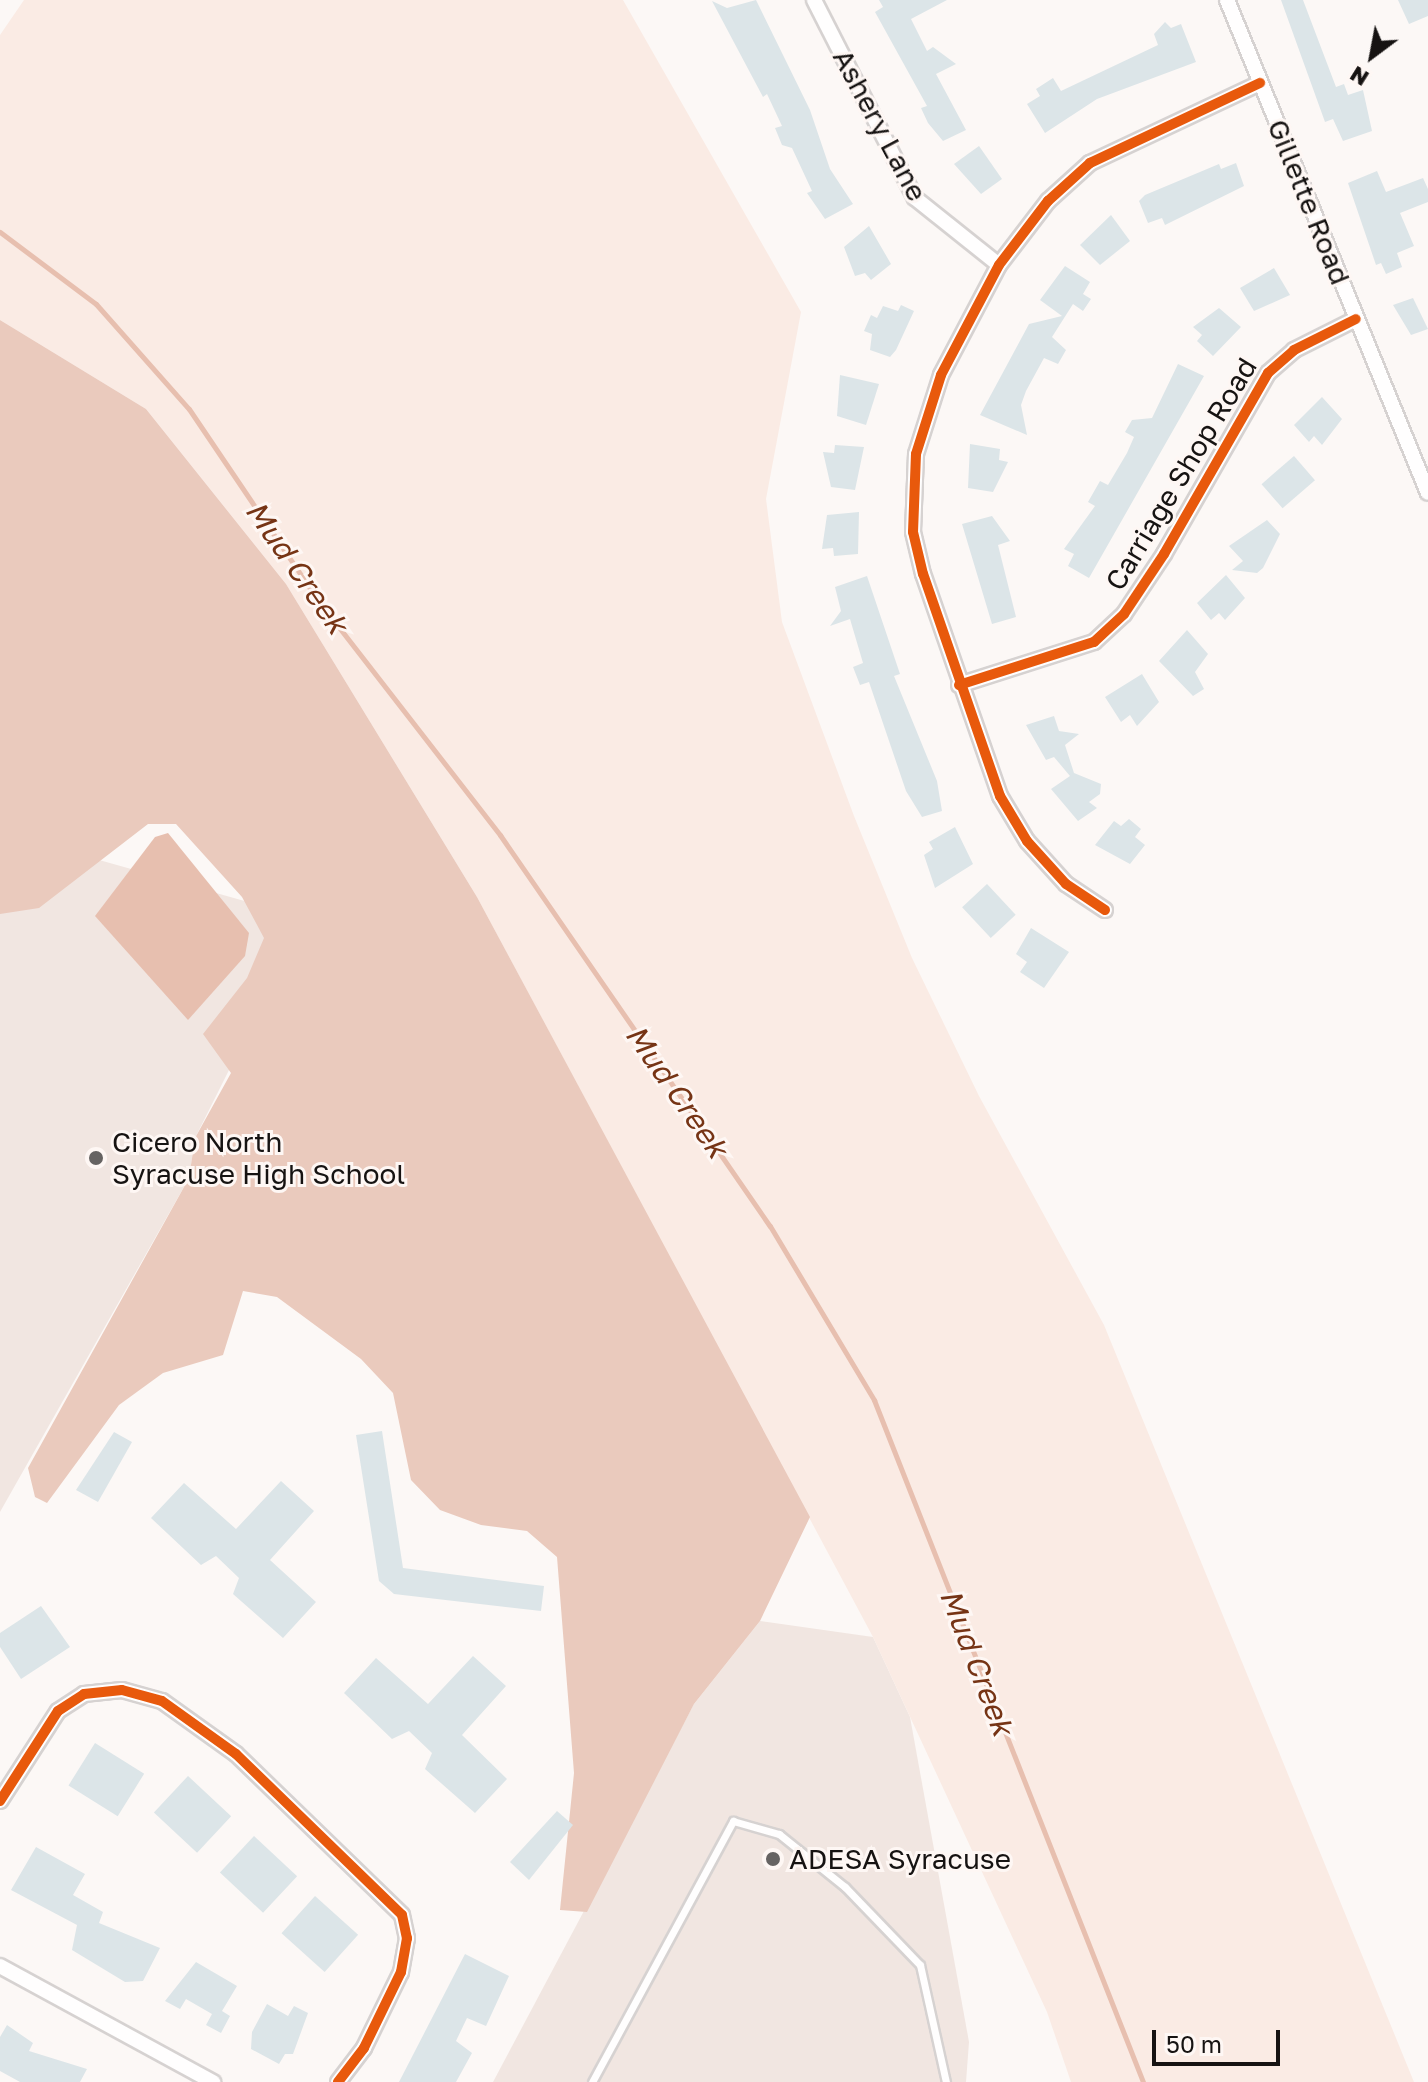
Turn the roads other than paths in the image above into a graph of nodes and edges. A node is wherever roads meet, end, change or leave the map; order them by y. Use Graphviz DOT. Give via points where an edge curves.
graph roads {
  1 [pos="814,0"];
  2 [pos="1227,0"];
  3 [pos="1260,83"];
  4 [pos="999,265"];
  5 [pos="1356,319"];
  6 [pos="1428,493"];
  7 [pos="959,685"];
  8 [pos="1105,910"];
  9 [pos="0,1801"];
  10 [pos="0,1966"];
  11 [pos="213,2082"];
  12 [pos="338,2082"];
  13 [pos="592,2082"];
  14 [pos="946,2082"];
  1 -- 4 [label="street, Ashery Lane" via="915,198"];
  2 -- 3 [label="street, Gillette Road"];
  3 -- 4 [label="street" via="1090,163 1048,201"];
  3 -- 5 [label="street, Gillette Road"];
  4 -- 7 [label="street" via="924,418 911,495 923,574"];
  5 -- 6 [label="street, Gillette Road"];
  5 -- 7 [label="street, Carriage Shop Road" via="1294,350 1268,373 1164,554 1124,614 1094,642"];
  7 -- 8 [label="street" via="1000,796 1027,841 1066,884"];
  9 -- 12 [label="street" via="58,1711 84,1694 122,1690 162,1701 236,1754 402,1915 407,1938 401,1972 364,2048"];
  10 -- 11 [label="street"];
  13 -- 14 [label="lane" via="733,1821 779,1834 845,1887 920,1965"];
}
